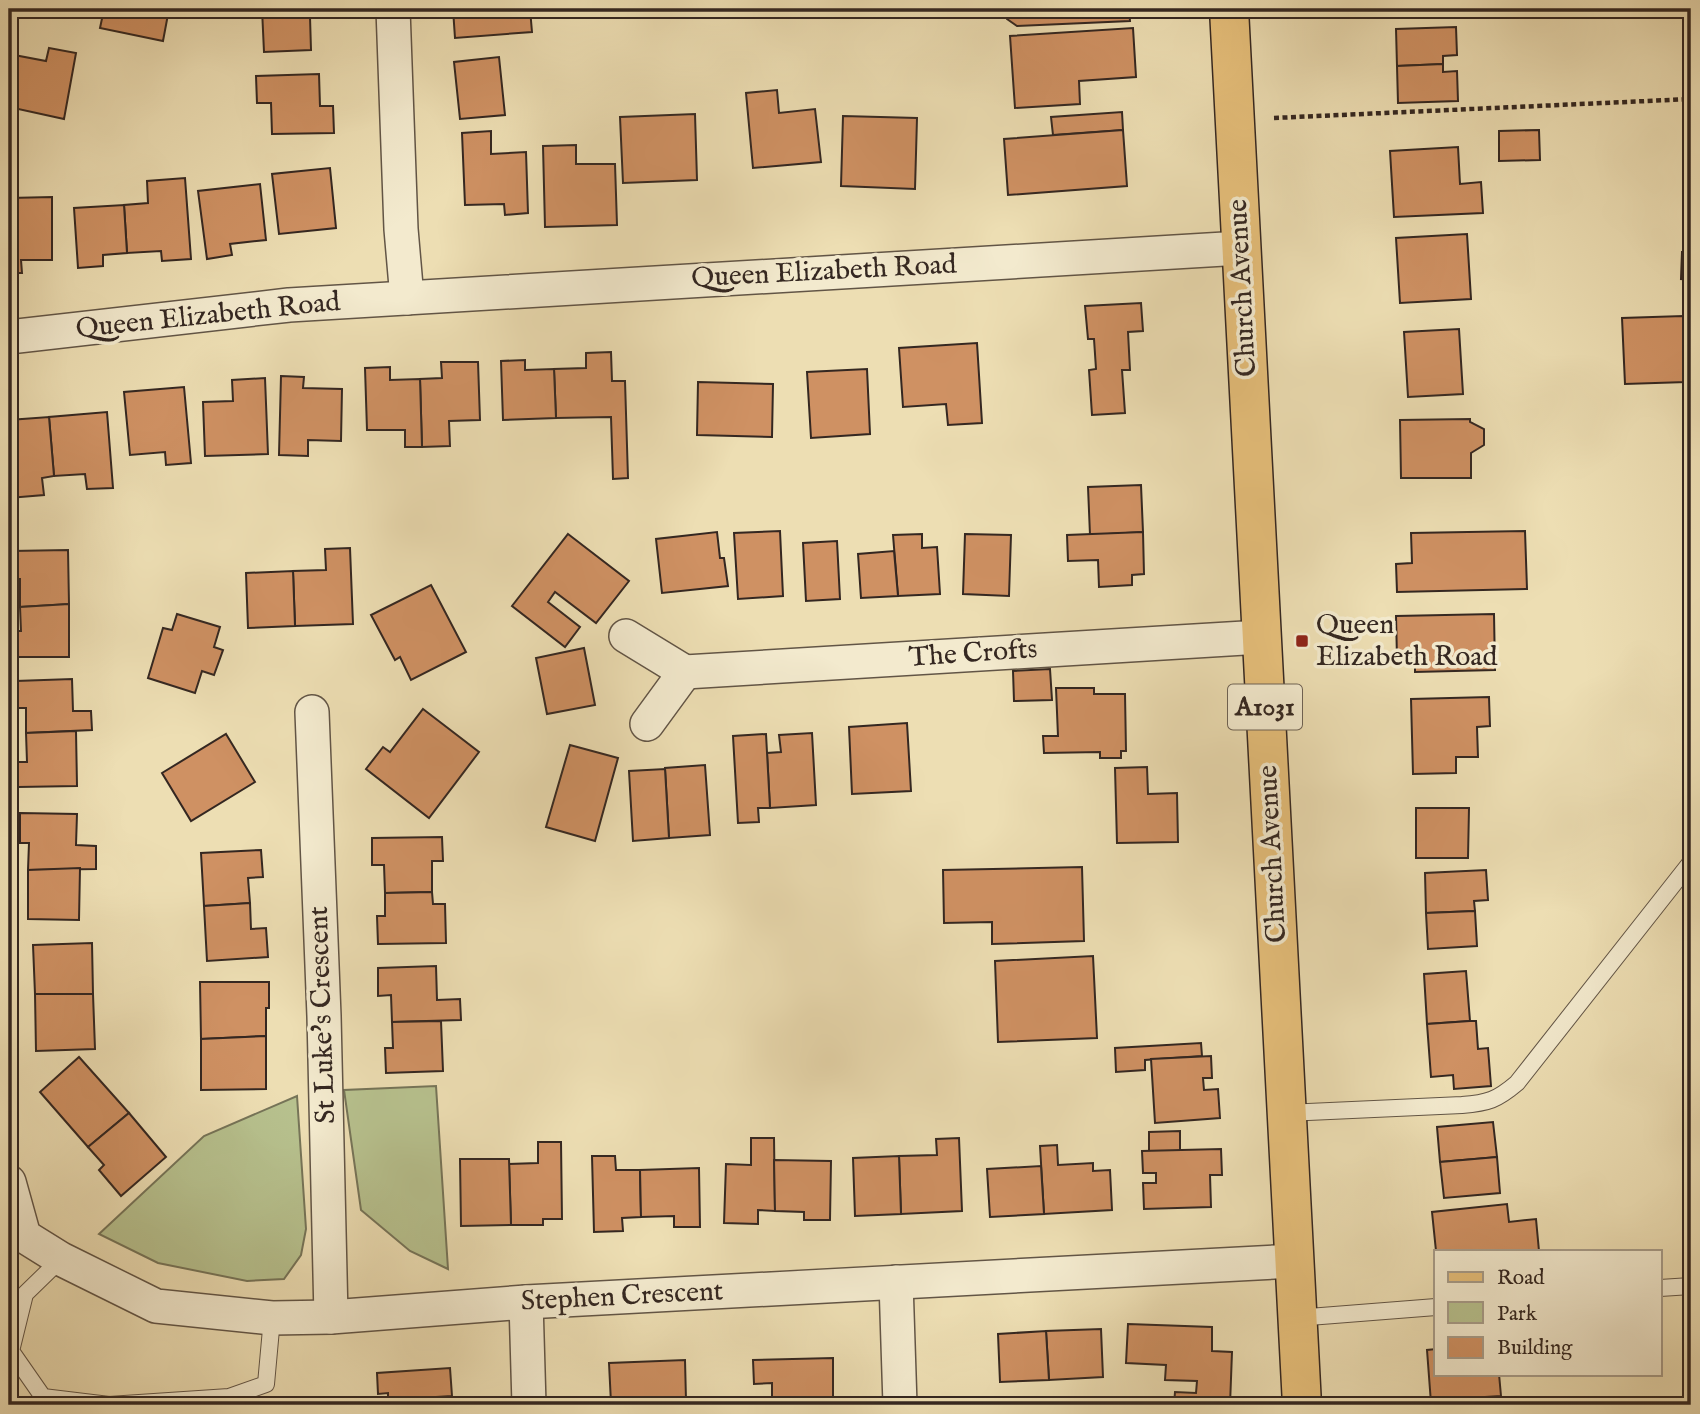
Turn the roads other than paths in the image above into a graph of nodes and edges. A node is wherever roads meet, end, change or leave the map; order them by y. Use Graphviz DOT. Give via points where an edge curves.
graph roads {
  1 [pos="393,9"];
  2 [pos="1229,9"];
  3 [pos="1241,248"];
  4 [pos="407,298"];
  5 [pos="9,337"];
  6 [pos="626,636"];
  7 [pos="1261,637"];
  8 [pos="685,672"];
  9 [pos="312,712"];
  10 [pos="647,724"];
  11 [pos="1691,862"];
  12 [pos="1286,1113"];
  13 [pos="9,1182"];
  14 [pos="61,1259"];
  15 [pos="1294,1261"];
  16 [pos="896,1282"];
  17 [pos="1691,1286"];
  18 [pos="1662,1288"];
  19 [pos="526,1302"];
  20 [pos="1434,1307"];
  21 [pos="331,1317"];
  22 [pos="272,1318"];
  23 [pos="1296,1318"];
  24 [pos="529,1405"];
  25 [pos="900,1405"];
  26 [pos="1302,1405"];
  1 -- 4 [label="street"];
  2 -- 3 [label="main road, Church Avenue / A1031"];
  3 -- 4 [label="street, Queen Elizabeth Road"];
  3 -- 7 [label="main road, Church Avenue / A1031"];
  4 -- 5 [label="street, Queen Elizabeth Road" via="289,305"];
  6 -- 8 [label="street"];
  7 -- 8 [label="street, The Crofts"];
  7 -- 12 [label="main road, Church Avenue / A1031"];
  8 -- 10 [label="street"];
  9 -- 21 [label="street, St Luke's Crescent"];
  11 -- 12 [label="lane" via="1517,1083 1500,1097 1462,1105"];
  12 -- 15 [label="main road, Church Avenue / A1031"];
  13 -- 14 [label="street, Stephen Crescent" via="24,1236"];
  14 -- 22 [label="street, Stephen Crescent" via="156,1306"];
  14 -- 22 [label="lane" via="25,1294 11,1352 43,1397 109,1405 229,1396 266,1384"];
  15 -- 16 [label="street, Stephen Crescent"];
  15 -- 23 [label="main road, Church Avenue / A1031"];
  16 -- 19 [label="street, Stephen Crescent"];
  16 -- 25 [label="street"];
  17 -- 18 [label="lane"];
  19 -- 21 [label="street, Stephen Crescent"];
  19 -- 24 [label="street"];
  20 -- 23 [label="lane"];
  21 -- 22 [label="street, Stephen Crescent"];
  23 -- 26 [label="main road, Church Avenue / A1031"];
}
